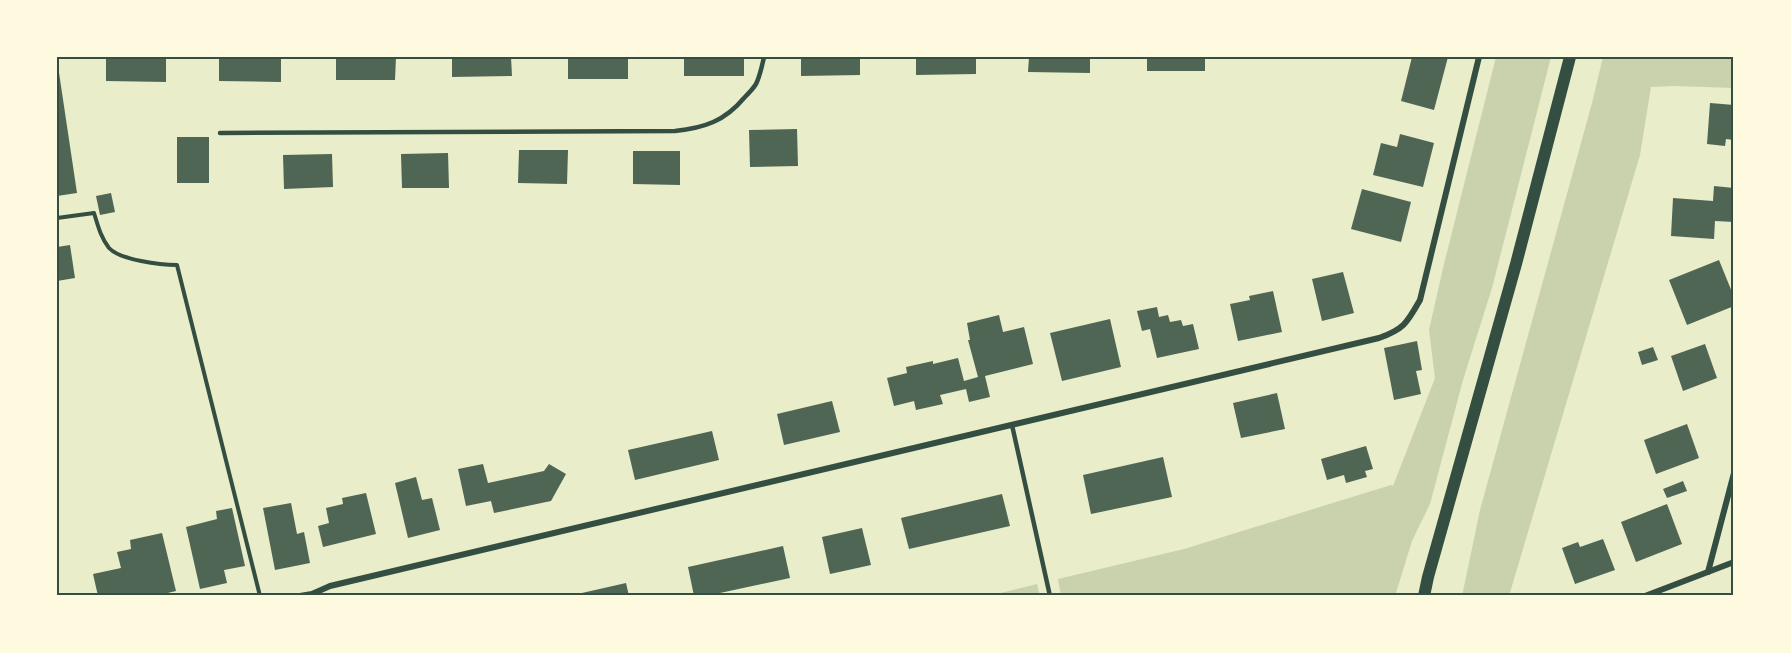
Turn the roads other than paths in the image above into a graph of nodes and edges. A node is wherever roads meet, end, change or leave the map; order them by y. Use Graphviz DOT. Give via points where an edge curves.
graph roads {
  1 [pos="764,57"];
  2 [pos="1479,57"];
  3 [pos="1570,57"];
  4 [pos="220,133"];
  5 [pos="1012,425"];
  6 [pos="1734,473"];
  7 [pos="1734,562"];
  8 [pos="1708,572"];
  9 [pos="300,596"];
  10 [pos="1050,596"];
  11 [pos="1424,596"];
  12 [pos="1645,596"];
  1 -- 4 [label="lane" via="756,85 736,108 710,125 694,129"];
  2 -- 5 [label="street" via="1420,300 1397,332"];
  3 -- 11 [label="main road"];
  5 -- 9 [label="street"];
  5 -- 10 [label="lane"];
  6 -- 8 [label="street"];
  7 -- 8 [label="street"];
  8 -- 12 [label="street"];
}
